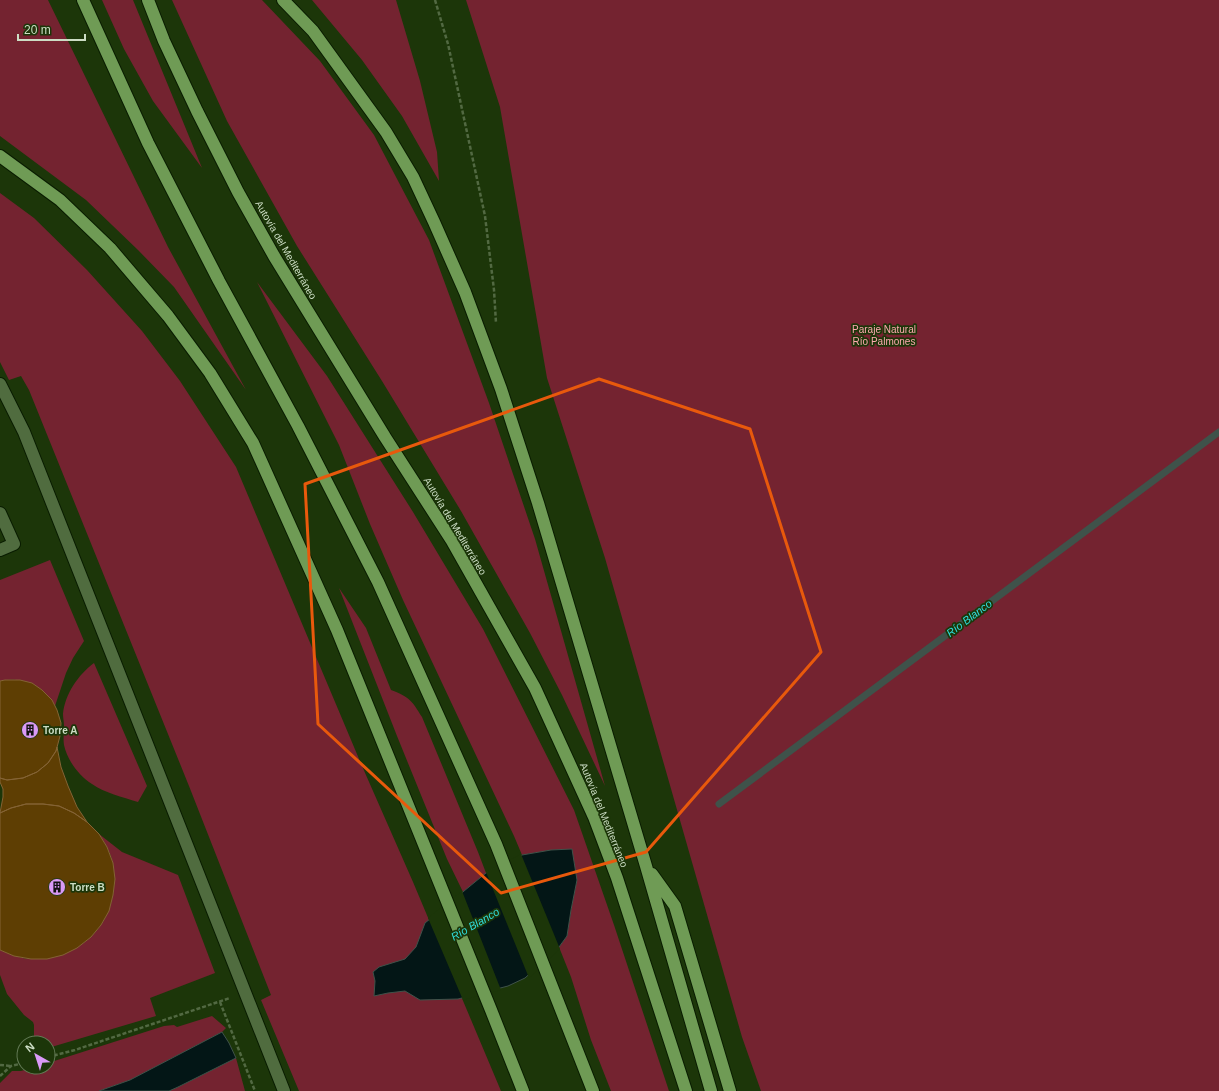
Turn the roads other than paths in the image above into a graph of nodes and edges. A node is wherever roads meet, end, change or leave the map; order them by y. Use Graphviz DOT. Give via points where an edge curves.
graph roads {
  1 [pos="83,0"];
  2 [pos="148,0"];
  3 [pos="283,0"];
  4 [pos="0,156"];
  5 [pos="0,384"];
  6 [pos="0,513"];
  7 [pos="0,550"];
  8 [pos="646,866"];
  9 [pos="284,1091"];
  10 [pos="523,1091"];
  11 [pos="593,1091"];
  12 [pos="686,1091"];
  13 [pos="711,1091"];
  14 [pos="730,1091"];
  1 -- 11 [label="highway" via="148,143 378,582 496,844"];
  2 -- 12 [label="highway, Autovía del Mediterráneo" via="197,111 274,256 452,541 535,688 594,817 617,878"];
  3 -- 8 [label="highway" via="313,31 386,132 412,177 465,292 538,503"];
  4 -- 10 [label="highway" via="60,200 110,248 168,316 210,373 253,443 337,630"];
  5 -- 9 [label="street" via="24,432"];
  6 -- 7 [label="street" via="14,544"];
  8 -- 13 [label="highway"];
  8 -- 14 [label="highway" via="675,906"];
}
